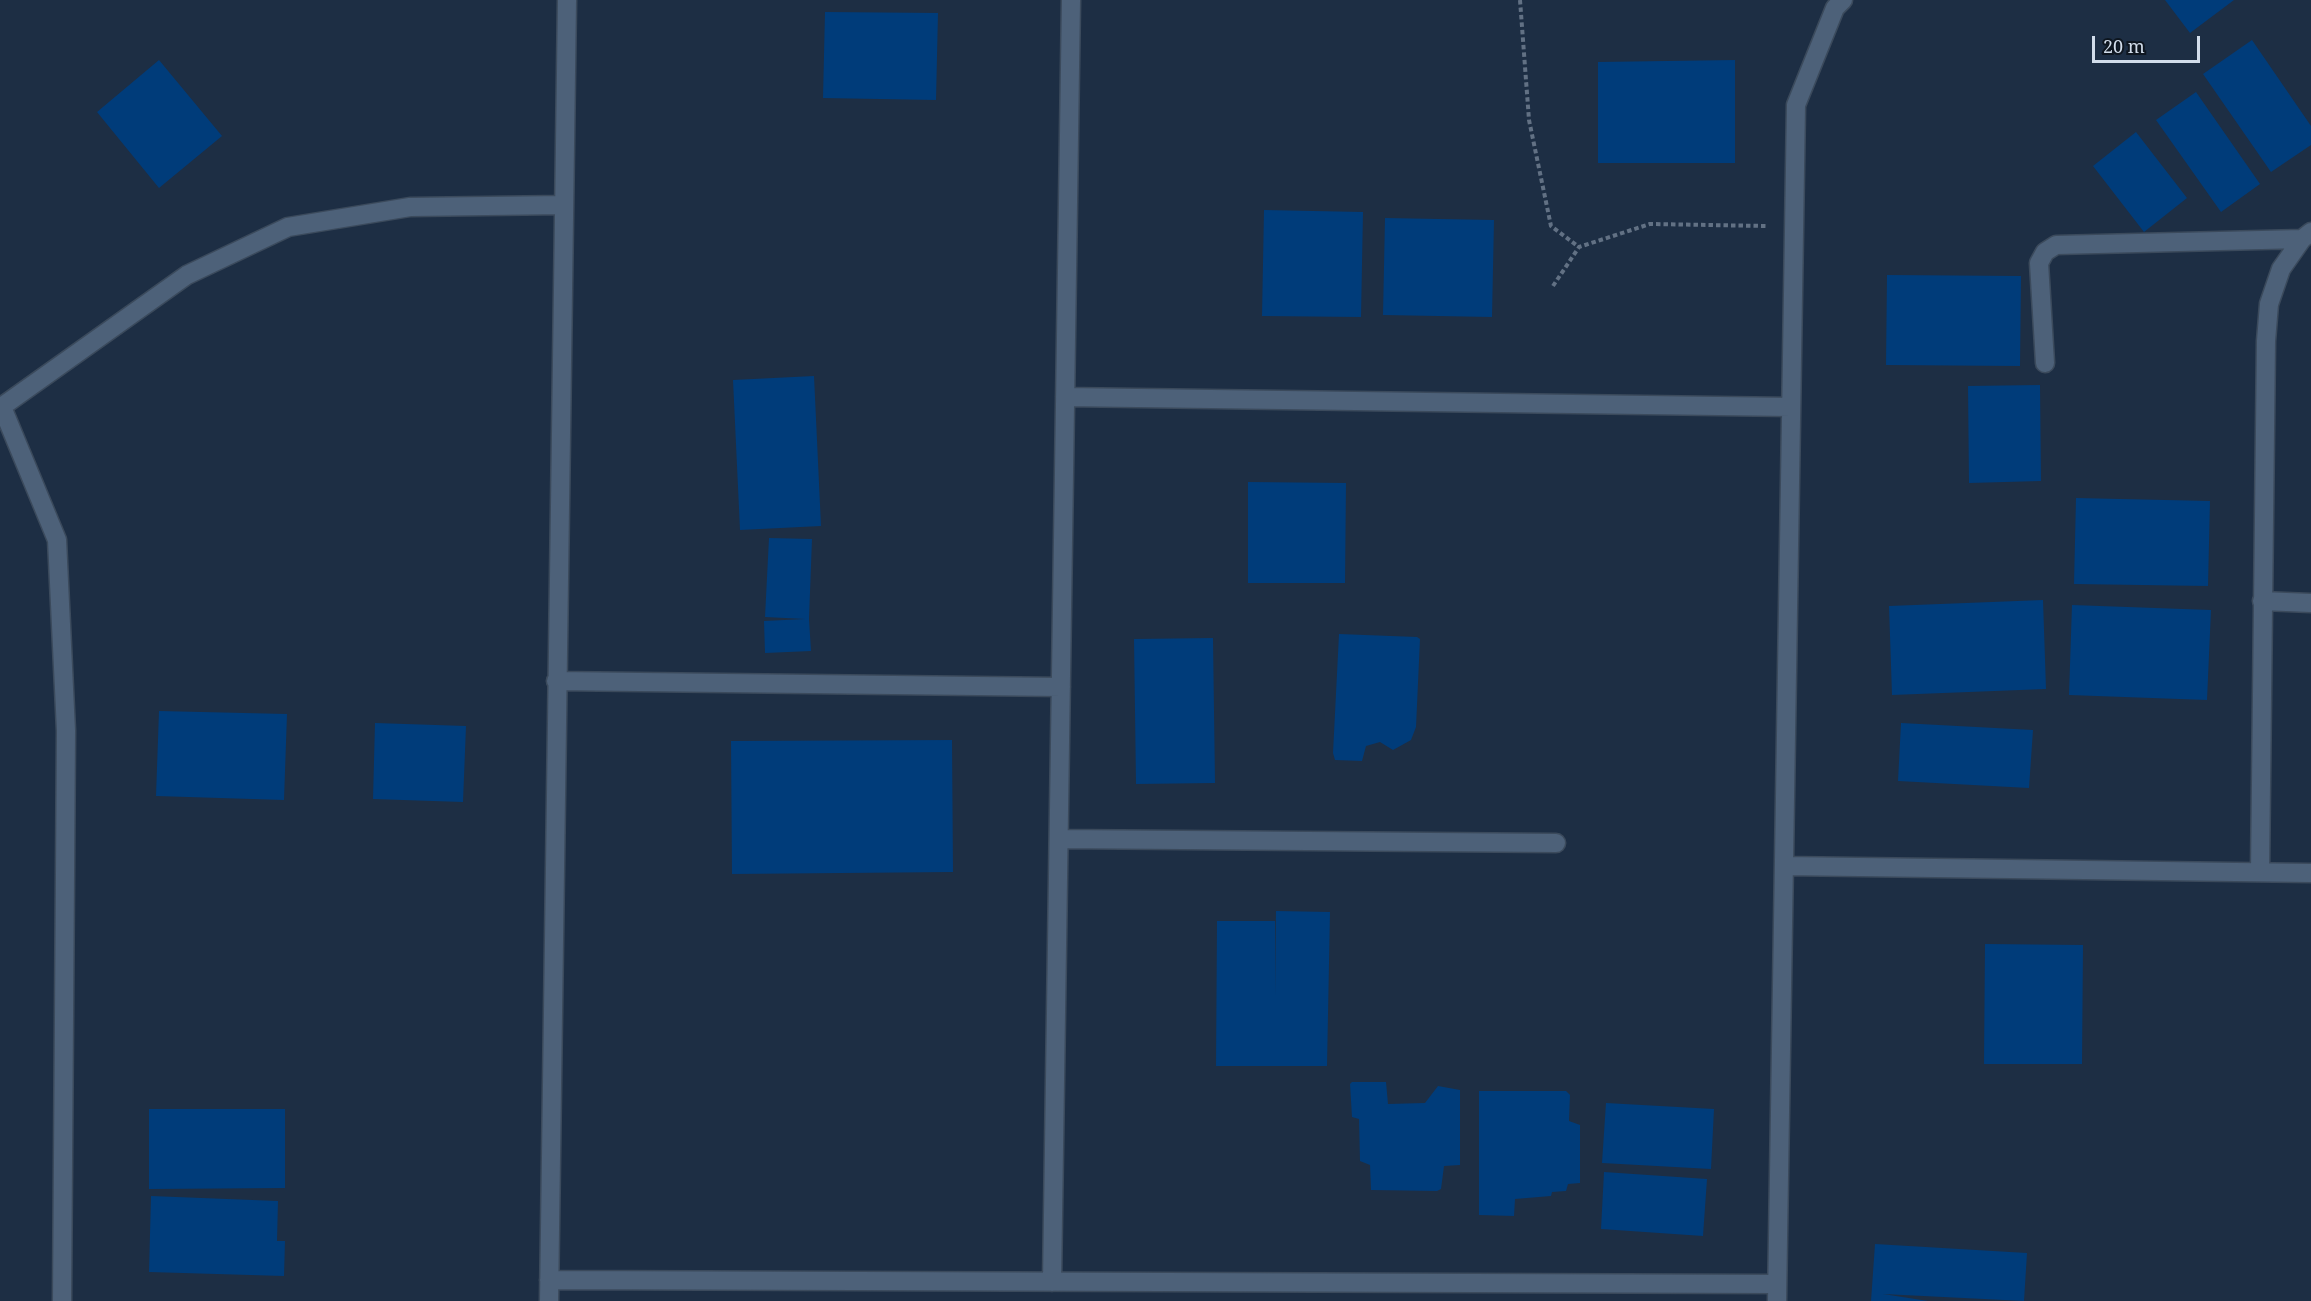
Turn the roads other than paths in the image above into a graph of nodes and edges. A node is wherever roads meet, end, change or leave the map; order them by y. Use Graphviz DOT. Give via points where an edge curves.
graph roads {
  1 [pos="567,0"];
  2 [pos="1071,0"];
  3 [pos="1843,0"];
  4 [pos="563,205"];
  5 [pos="2307,235"];
  6 [pos="2045,363"];
  7 [pos="1065,397"];
  8 [pos="1791,407"];
  9 [pos="1,408"];
  10 [pos="2262,601"];
  11 [pos="2311,603"];
  12 [pos="556,681"];
  13 [pos="1061,687"];
  14 [pos="1059,839"];
  15 [pos="1556,843"];
  16 [pos="1784,866"];
  17 [pos="2260,872"];
  18 [pos="2311,873"];
  19 [pos="549,1280"];
  20 [pos="1052,1281"];
  21 [pos="1777,1292"];
  22 [pos="62,1301"];
  23 [pos="549,1301"];
  1 -- 4 [label="street"];
  2 -- 7 [label="street"];
  3 -- 8 [label="street" via="1835,8 1796,105"];
  4 -- 9 [label="street" via="410,207 288,227 187,275"];
  4 -- 12 [label="street"];
  5 -- 6 [label="street" via="2056,245 2045,252 2039,263"];
  5 -- 10 [label="street" via="2281,269 2269,304"];
  7 -- 8 [label="street"];
  7 -- 13 [label="street"];
  8 -- 16 [label="street"];
  9 -- 22 [label="street" via="57,540 66,731"];
  10 -- 11 [label="street"];
  10 -- 17 [label="street"];
  12 -- 13 [label="street"];
  12 -- 19 [label="street"];
  13 -- 14 [label="street"];
  14 -- 15 [label="street"];
  14 -- 20 [label="street"];
  16 -- 17 [label="street"];
  16 -- 21 [label="street"];
  17 -- 18 [label="street"];
  19 -- 20 [label="street"];
  19 -- 23 [label="street"];
  20 -- 21 [label="street"];
}
